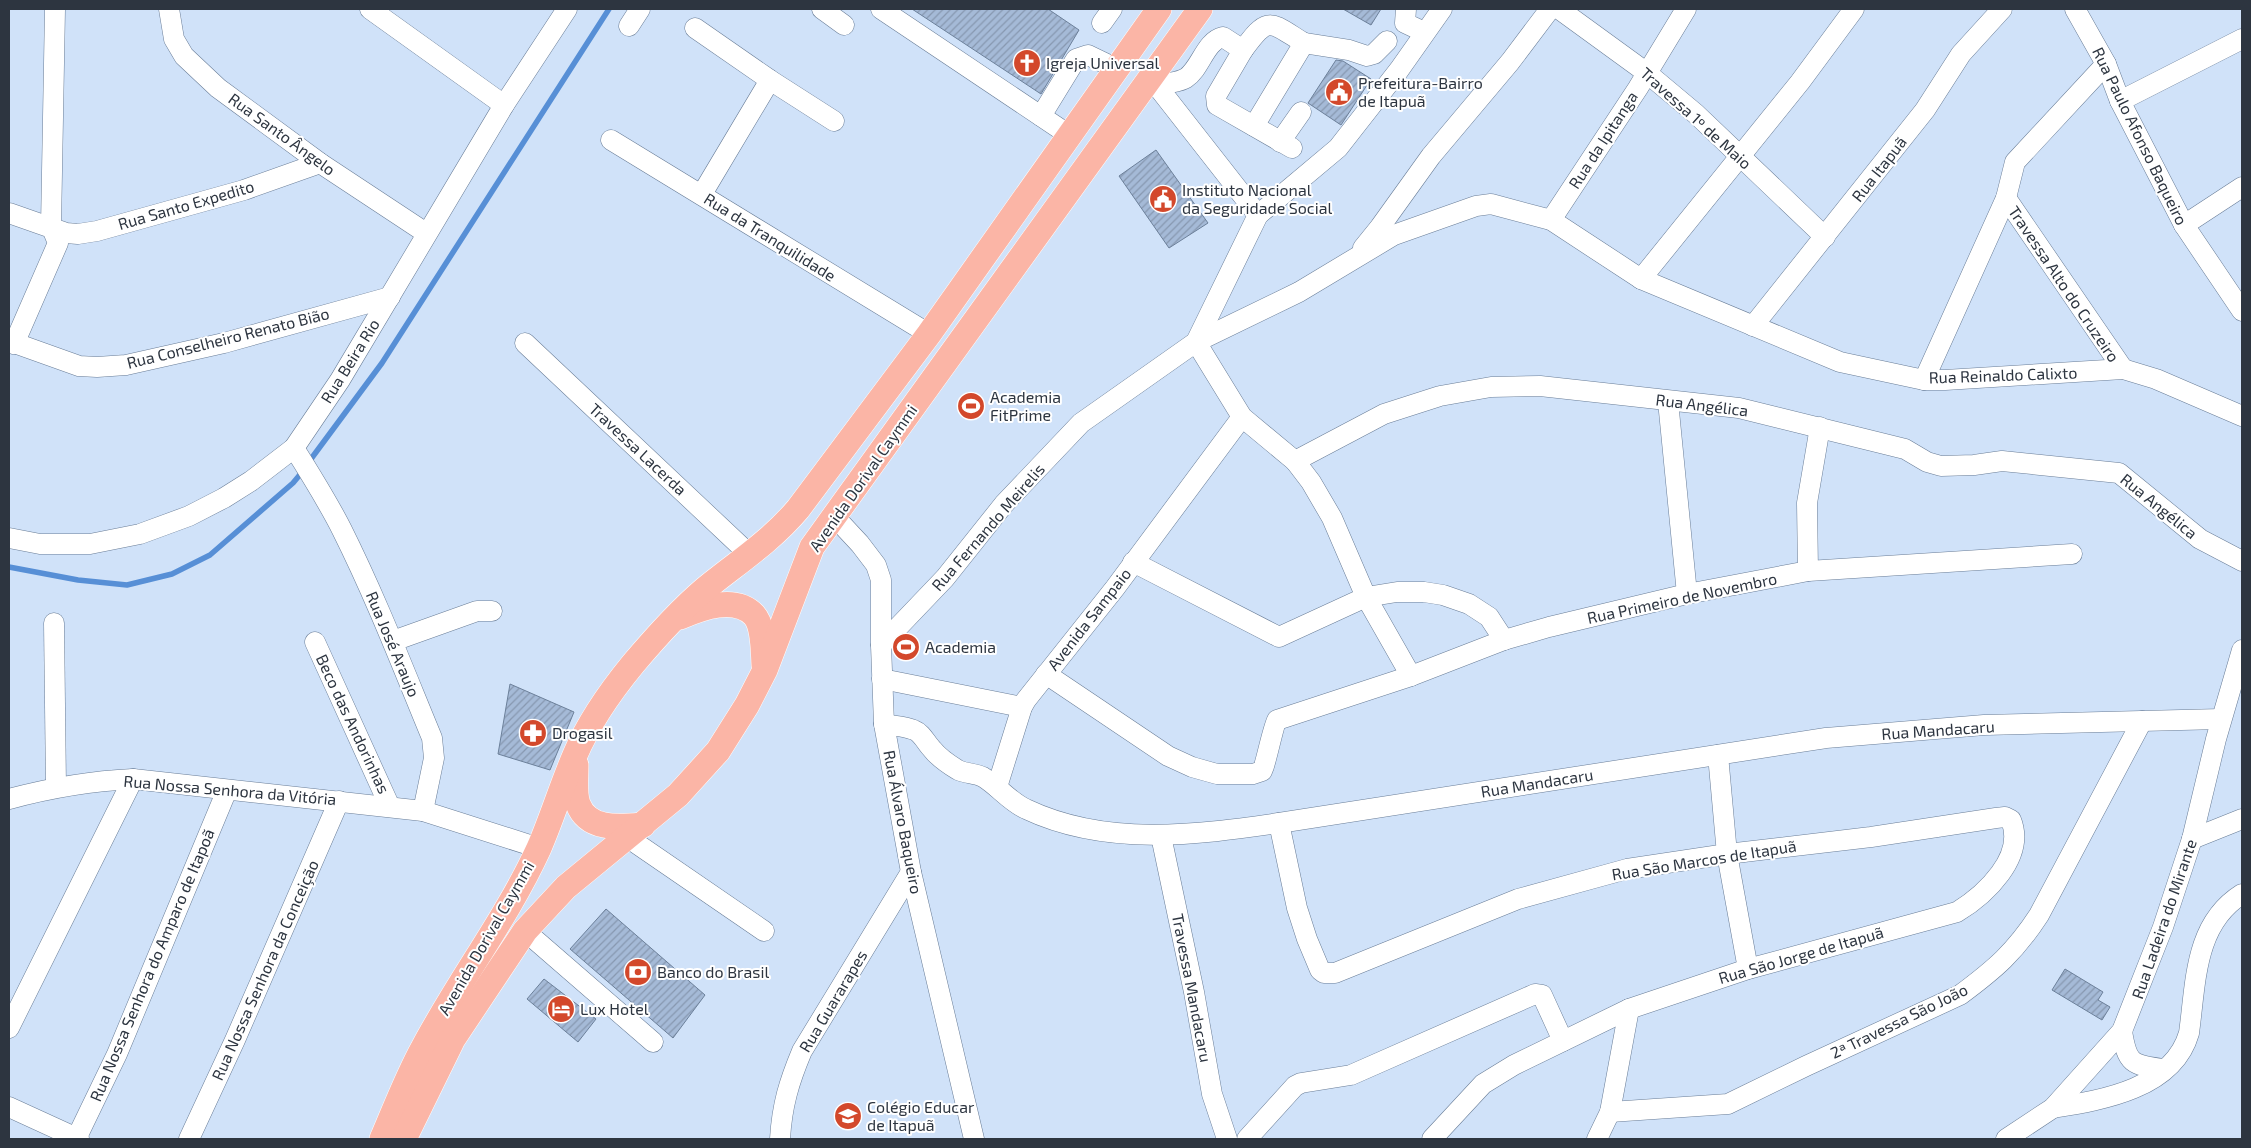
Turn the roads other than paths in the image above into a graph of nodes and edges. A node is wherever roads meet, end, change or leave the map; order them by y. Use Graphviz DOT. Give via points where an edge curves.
graph roads {
  1 [pos="55,9"];
  2 [pos="168,9"];
  3 [pos="370,9"];
  4 [pos="566,9"];
  5 [pos="640,9"];
  6 [pos="822,9"];
  7 [pos="881,9"];
  8 [pos="1159,9"];
  9 [pos="1200,9"];
  10 [pos="1406,9"];
  11 [pos="1442,9"];
  12 [pos="1550,9"];
  13 [pos="1559,9"];
  14 [pos="1686,9"];
  15 [pos="1854,9"];
  16 [pos="2002,9"];
  17 [pos="2075,9"];
  18 [pos="844,25"];
  19 [pos="629,26"];
  20 [pos="695,28"];
  21 [pos="1424,32"];
  22 [pos="2242,39"];
  23 [pos="1387,41"];
  24 [pos="1175,42"];
  25 [pos="1304,43"];
  26 [pos="1243,50"];
  27 [pos="1203,57"];
  28 [pos="2106,64"];
  29 [pos="1117,69"];
  30 [pos="1647,73"];
  31 [pos="770,80"];
  32 [pos="1154,81"];
  33 [pos="2120,101"];
  34 [pos="504,104"];
  35 [pos="1300,112"];
  36 [pos="1041,116"];
  37 [pos="834,121"];
  38 [pos="1254,126"];
  39 [pos="1070,135"];
  40 [pos="611,140"];
  41 [pos="1739,155"];
  42 [pos="320,163"];
  43 [pos="2242,187"];
  44 [pos="702,194"];
  45 [pos="2006,198"];
  46 [pos="9,213"];
  47 [pos="1258,215"];
  48 [pos="1551,220"];
  49 [pos="51,226"];
  50 [pos="2184,226"];
  51 [pos="426,233"];
  52 [pos="1825,237"];
  53 [pos="1354,259"];
  54 [pos="1641,279"];
  55 [pos="390,297"];
  56 [pos="2242,311"];
  57 [pos="1753,326"];
  58 [pos="929,334"];
  59 [pos="1196,342"];
  60 [pos="12,343"];
  61 [pos="526,344"];
  62 [pos="2123,370"];
  63 [pos="1924,380"];
  64 [pos="1668,401"];
  65 [pos="2242,416"];
  66 [pos="1242,417"];
  67 [pos="1820,427"];
  68 [pos="297,453"];
  69 [pos="1295,461"];
  70 [pos="834,516"];
  71 [pos="9,538"];
  72 [pos="2072,554"];
  73 [pos="750,556"];
  74 [pos="1133,562"];
  75 [pos="2242,562"];
  76 [pos="1808,571"];
  77 [pos="1687,594"];
  78 [pos="1366,597"];
  79 [pos="492,611"];
  80 [pos="674,619"];
  81 [pos="54,623"];
  82 [pos="1504,640"];
  83 [pos="393,641"];
  84 [pos="315,642"];
  85 [pos="880,645"];
  86 [pos="2242,650"];
  87 [pos="764,670"];
  88 [pos="1046,674"];
  89 [pos="1411,676"];
  90 [pos="882,679"];
  91 [pos="1022,707"];
  92 [pos="2222,718"];
  93 [pos="2142,721"];
  94 [pos="884,724"];
  95 [pos="576,753"];
  96 [pos="1718,755"];
  97 [pos="133,779"];
  98 [pos="56,787"];
  99 [pos="996,787"];
  100 [pos="227,790"];
  101 [pos="9,799"];
  102 [pos="340,801"];
  103 [pos="390,807"];
  104 [pos="423,811"];
  105 [pos="2242,819"];
  106 [pos="1280,823"];
  107 [pos="635,831"];
  108 [pos="1161,836"];
  109 [pos="2192,839"];
  110 [pos="539,848"];
  111 [pos="1727,854"];
  112 [pos="911,872"];
  113 [pos="2242,894"];
  114 [pos="1973,902"];
  115 [pos="526,931"];
  116 [pos="764,932"];
  117 [pos="1748,968"];
  118 [pos="1629,1008"];
  119 [pos="9,1028"];
  120 [pos="2122,1031"];
  121 [pos="1563,1041"];
  122 [pos="653,1042"];
  123 [pos="2164,1069"];
  124 [pos="9,1107"];
  125 [pos="2053,1108"];
  126 [pos="1610,1112"];
  127 [pos="77,1139"];
  128 [pos="190,1139"];
  129 [pos="382,1139"];
  130 [pos="404,1139"];
  131 [pos="780,1139"];
  132 [pos="974,1139"];
  133 [pos="1227,1139"];
  134 [pos="1247,1139"];
  135 [pos="1432,1139"];
  136 [pos="1596,1139"];
  137 [pos="2006,1139"];
  1 -- 49 [label="street"];
  2 -- 42 [label="street, Rua Santo Ângelo" via="174,39 184,56 218,88"];
  3 -- 34 [label="street"];
  4 -- 34 [label="street, Rua Beira Rio"];
  5 -- 19 [label="street"];
  6 -- 18 [label="street"];
  7 -- 36 [label="street"];
  8 -- 29 [label="main road, Avenida Dorival Caymmi"];
  9 -- 24 [label="main road, Avenida Dorival Caymmi"];
  10 -- 21 [label="street" via="1404,23"];
  11 -- 21 [label="street"];
  12 -- 53 [label="street" via="1431,156"];
  13 -- 30 [label="street, Travessa 1º de Maio"];
  14 -- 30 [label="street, Rua da Ipitanga"];
  15 -- 41 [label="street" via="1800,82"];
  16 -- 52 [label="street, Rua Itapuã" via="1961,54 1925,110"];
  17 -- 28 [label="street, Rua Paulo Afonso Baqueiro"];
  20 -- 31 [label="street"];
  21 -- 47 [label="street" via="1399,70 1338,148"];
  22 -- 33 [label="street"];
  23 -- 25 [label="street" via="1374,54 1367,56"];
  24 -- 27 [label="street" via="1182,52"];
  24 -- 32 [label="main road, Avenida Dorival Caymmi"];
  25 -- 26 [label="street" via="1271,25 1258,29"];
  25 -- 38 [label="street"];
  26 -- 27 [label="street" via="1223,37 1215,40"];
  26 -- 38 [label="street" via="1215,101 1219,109"];
  27 -- 32 [label="street" via="1185,79"];
  28 -- 33 [label="street, Rua Paulo Afonso Baqueiro"];
  28 -- 45 [label="street" via="2015,162"];
  29 -- 36 [label="street" via="1088,55 1076,59"];
  29 -- 39 [label="main road, Avenida Dorival Caymmi"];
  30 -- 41 [label="street, Travessa 1º de Maio"];
  30 -- 48 [label="street, Rua da Ipitanga"];
  31 -- 37 [label="street"];
  31 -- 44 [label="street"];
  32 -- 47 [label="street"];
  32 -- 70 [label="main road, Avenida Dorival Caymmi"];
  33 -- 50 [label="street, Rua Paulo Afonso Baqueiro"];
  34 -- 51 [label="street, Rua Beira Rio"];
  35 -- 38 [label="street" via="1286,145"];
  36 -- 39 [label="street"];
  39 -- 58 [label="main road, Avenida Dorival Caymmi"];
  40 -- 44 [label="street, Rua da Tranquilidade"];
  41 -- 52 [label="street, Travessa 1º de Maio"];
  41 -- 54 [label="street"];
  42 -- 49 [label="street, Rua Santo Expedito" via="244,190 97,231 66,233"];
  42 -- 51 [label="street, Rua Santo Ângelo"];
  43 -- 50 [label="street"];
  44 -- 58 [label="street, Rua da Tranquilidade"];
  45 -- 62 [label="street, Travessa Alto do Cruzeiro"];
  45 -- 63 [label="street"];
  46 -- 49 [label="street, Rua Santo Expedito"];
  47 -- 59 [label="street"];
  48 -- 53 [label="street, Rua Reinaldo Calixto" via="1491,204 1476,206 1394,235"];
  48 -- 54 [label="street, Rua Reinaldo Calixto"];
  49 -- 60 [label="street" via="58,243"];
  50 -- 56 [label="street, Rua Paulo Afonso Baqueiro"];
  51 -- 55 [label="street, Rua Beira Rio"];
  52 -- 57 [label="street, Rua Itapuã"];
  53 -- 59 [label="street, Rua Fernando Meirelis" via="1299,292"];
  54 -- 57 [label="street, Rua Reinaldo Calixto"];
  55 -- 60 [label="street, Rua Conselheiro Renato Bião" via="224,343 126,365 79,366"];
  55 -- 68 [label="street, Rua Beira Rio"];
  57 -- 63 [label="street, Rua Reinaldo Calixto" via="1840,362"];
  58 -- 73 [label="main road, Avenida Dorival Caymmi" via="798,509"];
  59 -- 66 [label="street"];
  59 -- 85 [label="street, Rua Fernando Meirelis" via="1081,423 1004,504 945,578"];
  61 -- 73 [label="street, Travessa Lacerda"];
  62 -- 63 [label="street, Rua Reinaldo Calixto"];
  62 -- 65 [label="street, Rua Reinaldo Calixto" via="2156,379"];
  64 -- 67 [label="street, Rua Angélica" via="1739,408"];
  64 -- 69 [label="street, Rua Angélica" via="1540,386 1491,387 1440,396 1384,414"];
  64 -- 77 [label="street"];
  66 -- 69 [label="street"];
  66 -- 74 [label="street, Avenida Sampaio"];
  67 -- 75 [label="street, Rua Angélica" via="1905,449 1941,466 2002,460 2119,473 2200,539"];
  67 -- 76 [label="street" via="1807,503"];
  68 -- 71 [label="street, Rua Beira Rio" via="224,498 189,516 140,534 90,544 40,544"];
  68 -- 83 [label="street, Rua José Araujo" via="342,530"];
  69 -- 78 [label="street" via="1332,518"];
  70 -- 85 [label="street, Rua Álvaro Baqueiro" via="876,565 881,580"];
  70 -- 87 [label="main road, Avenida Dorival Caymmi" via="812,547"];
  72 -- 76 [label="street, Rua Primeiro de Novembro"];
  73 -- 80 [label="main road, Avenida Dorival Caymmi" via="704,590"];
  74 -- 78 [label="street" via="1279,637"];
  74 -- 88 [label="street, Avenida Sampaio"];
  76 -- 77 [label="street, Rua Primeiro de Novembro"];
  77 -- 82 [label="street, Rua Primeiro de Novembro"];
  78 -- 82 [label="street" via="1397,592 1443,595 1469,604 1489,617"];
  78 -- 89 [label="street"];
  79 -- 83 [label="street" via="477,611"];
  80 -- 87 [label="main road" via="713,606 729,604 742,608 754,616 760,628"];
  80 -- 95 [label="main road, Avenida Dorival Caymmi" via="633,664 597,712"];
  81 -- 98 [label="street"];
  82 -- 89 [label="street, Rua Primeiro de Novembro"];
  83 -- 104 [label="street, Rua José Araujo" via="432,738 434,758"];
  84 -- 103 [label="street, Beco das Andorinhas"];
  85 -- 90 [label="street, Rua Álvaro Baqueiro"];
  86 -- 92 [label="street, Rua Ladeira do Mirante"];
  87 -- 107 [label="main road, Avenida Dorival Caymmi" via="718,750 678,795"];
  88 -- 89 [label="street, Rua Primeiro de Novembro" via="1168,756 1217,774 1252,774 1262,770 1275,722"];
  88 -- 91 [label="street, Avenida Sampaio"];
  90 -- 91 [label="street"];
  90 -- 94 [label="street, Rua Álvaro Baqueiro"];
  91 -- 99 [label="street, Avenida Sampaio"];
  92 -- 93 [label="street, Rua Mandacaru"];
  92 -- 109 [label="street, Rua Ladeira do Mirante"];
  93 -- 96 [label="street, Rua Mandacaru" via="1984,725 1826,738"];
  93 -- 126 [label="street, 2ª Travessa São João" via="2039,915 2005,960 1982,979 1960,994 1728,1104"];
  94 -- 99 [label="street, Rua Mandacaru" via="914,730 943,761 977,774"];
  94 -- 112 [label="street, Rua Álvaro Baqueiro"];
  95 -- 107 [label="main road" via="576,793 578,805 585,815 593,822"];
  95 -- 110 [label="main road, Avenida Dorival Caymmi"];
  96 -- 106 [label="street, Rua Mandacaru"];
  96 -- 111 [label="street"];
  97 -- 98 [label="street, Rua Nossa Senhora da Vitória"];
  97 -- 100 [label="street, Rua Nossa Senhora da Vitória"];
  97 -- 119 [label="street"];
  98 -- 101 [label="street, Rua Nossa Senhora da Vitória"];
  99 -- 108 [label="street, Rua Mandacaru" via="1024,809 1070,825 1119,834"];
  100 -- 102 [label="street, Rua Nossa Senhora da Vitória"];
  100 -- 127 [label="street, Rua Nossa Senhora do Amparo de Itapoã" via="117,1054"];
  102 -- 103 [label="street, Rua Nossa Senhora da Vitória"];
  102 -- 128 [label="street, Rua Nossa Senhora da Conceição"];
  103 -- 104 [label="street, Rua Nossa Senhora da Vitória"];
  104 -- 110 [label="street, Rua Nossa Senhora da Vitória"];
  105 -- 109 [label="street"];
  106 -- 108 [label="street, Rua Mandacaru"];
  106 -- 111 [label="street, Rua São Marcos de Itapuã" via="1299,916 1320,970 1329,974 1518,899 1628,869"];
  107 -- 115 [label="main road, Avenida Dorival Caymmi" via="566,887"];
  107 -- 116 [label="street"];
  108 -- 133 [label="street, Travessa Mandacaru" via="1212,1094"];
  109 -- 120 [label="street, Rua Ladeira do Mirante" via="2164,927"];
  110 -- 129 [label="main road, Avenida Dorival Caymmi" via="503,917 422,1049"];
  111 -- 114 [label="street, Rua São Marcos de Itapuã" via="2005,817 2011,820 2013,845 2010,856 1992,884"];
  111 -- 117 [label="street"];
  112 -- 131 [label="street, Rua Guararapes" via="802,1051 789,1083"];
  112 -- 132 [label="street, Rua Álvaro Baqueiro"];
  113 -- 123 [label="street" via="2219,914 2208,930 2201,948 2186,1044"];
  114 -- 117 [label="street, Rua São Jorge de Itapuã" via="1957,912"];
  115 -- 122 [label="street"];
  115 -- 130 [label="main road, Avenida Dorival Caymmi" via="453,1039"];
  117 -- 118 [label="street, Rua São Jorge de Itapuã"];
  118 -- 121 [label="street, Rua São Jorge de Itapuã"];
  118 -- 126 [label="street"];
  120 -- 123 [label="street" via="2125,1052 2130,1060"];
  120 -- 125 [label="street, Rua Ladeira do Mirante"];
  121 -- 134 [label="street" via="1542,995 1535,994 1351,1074 1295,1086"];
  121 -- 135 [label="street, Rua São Jorge de Itapuã" via="1483,1084"];
  123 -- 125 [label="street" via="2131,1091 2098,1101"];
  124 -- 127 [label="street"];
  125 -- 137 [label="street, Rua Ladeira do Mirante"];
  126 -- 136 [label="street"];
}
